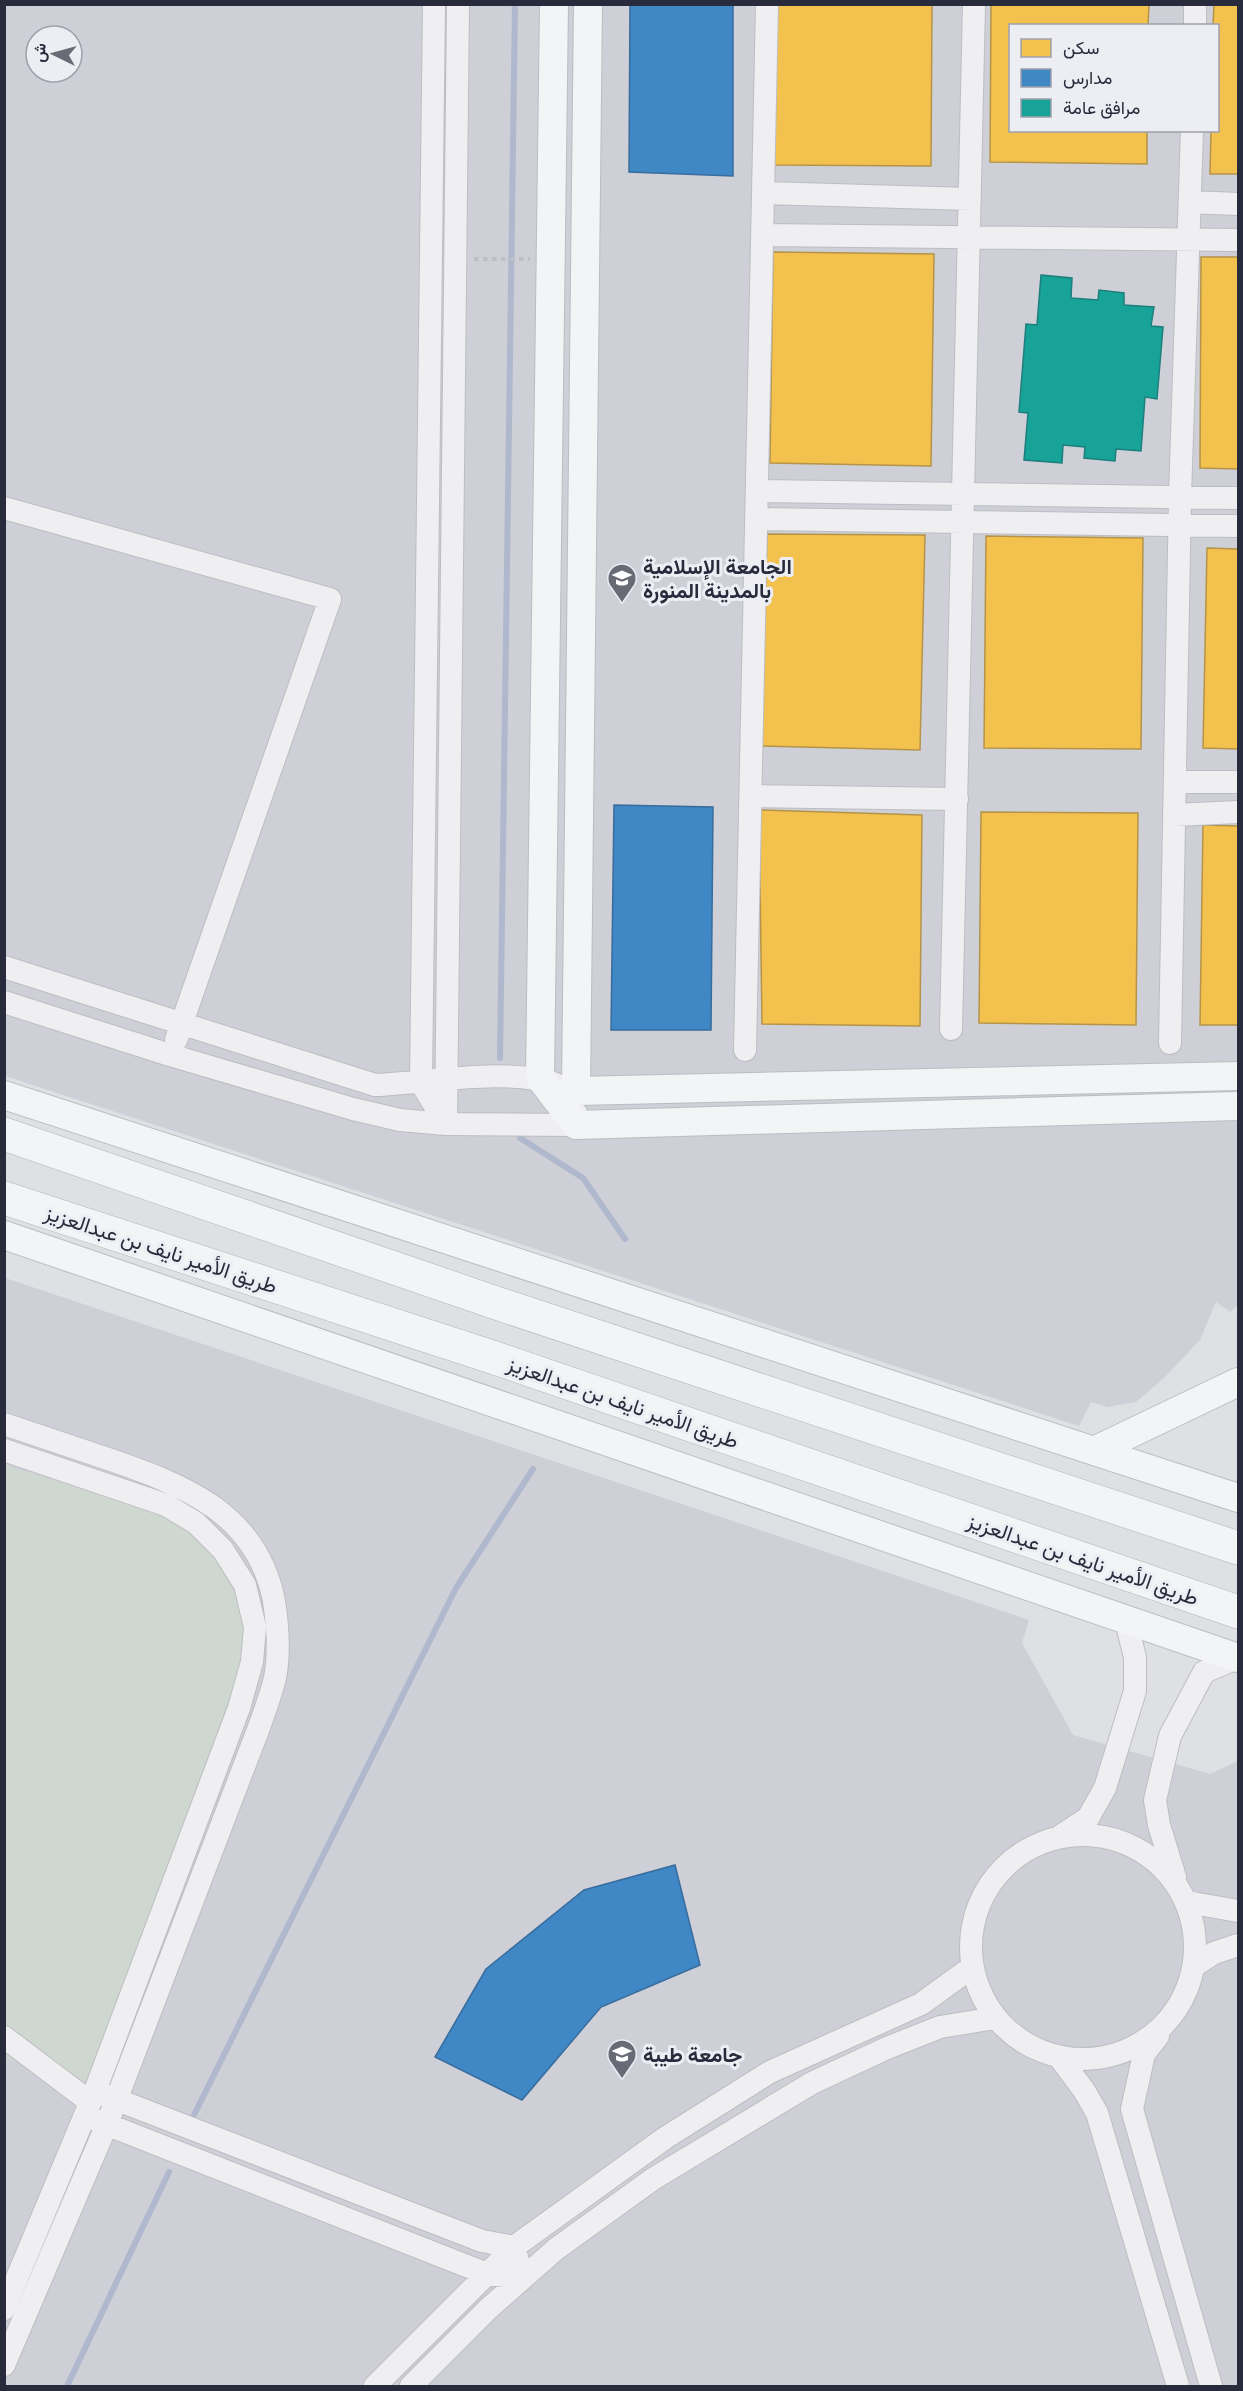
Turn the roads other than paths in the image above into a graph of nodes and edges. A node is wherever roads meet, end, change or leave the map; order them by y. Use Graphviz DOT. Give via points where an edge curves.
graph roads {
  1 [pos="435,4"];
  2 [pos="458,4"];
  3 [pos="554,4"];
  4 [pos="588,4"];
  5 [pos="767,4"];
  6 [pos="974,4"];
  7 [pos="1195,4"];
  8 [pos="1195,24"];
  9 [pos="1192,132"];
  10 [pos="764,193"];
  11 [pos="970,199"];
  12 [pos="1190,202"];
  13 [pos="1239,204"];
  14 [pos="763,235"];
  15 [pos="969,235"];
  16 [pos="1189,240"];
  17 [pos="1239,240"];
  18 [pos="758,491"];
  19 [pos="964,494"];
  20 [pos="1180,496"];
  21 [pos="1239,498"];
  22 [pos="4,508"];
  23 [pos="758,519"];
  24 [pos="964,520"];
  25 [pos="1180,526"];
  26 [pos="1239,526"];
  27 [pos="1175,782"];
  28 [pos="1239,782"];
  29 [pos="751,796"];
  30 [pos="957,799"];
  31 [pos="1239,812"];
  32 [pos="1174,815"];
  33 [pos="4,967"];
  34 [pos="4,1002"];
  35 [pos="181,1025"];
  36 [pos="951,1029"];
  37 [pos="1170,1043"];
  38 [pos="745,1050"];
  39 [pos="170,1055"];
  40 [pos="1239,1076"];
  41 [pos="447,1078"];
  42 [pos="540,1078"];
  43 [pos="421,1083"];
  44 [pos="576,1091"];
  45 [pos="4,1095"];
  46 [pos="1239,1106"];
  47 [pos="446,1124"];
  48 [pos="576,1125"];
  49 [pos="4,1134"];
  50 [pos="4,1198"];
  51 [pos="4,1235"];
  52 [pos="1239,1382"];
  53 [pos="4,1424"];
  54 [pos="4,1450"];
  55 [pos="1096,1450"];
  56 [pos="1239,1498"];
  57 [pos="1239,1548"];
  58 [pos="1239,1612"];
  59 [pos="1125,1618"];
  60 [pos="1238,1658"];
  61 [pos="1058,1837"];
  62 [pos="1183,1894"];
  63 [pos="1239,1911"];
  64 [pos="1239,1945"];
  65 [pos="972,1966"];
  66 [pos="1194,1966"];
  67 [pos="995,2018"];
  68 [pos="1167,2023"];
  69 [pos="4,2037"];
  70 [pos="1060,2058"];
  71 [pos="96,2102"];
  72 [pos="107,2124"];
  73 [pos="514,2247"];
  74 [pos="487,2274"];
  75 [pos="523,2278"];
  76 [pos="4,2309"];
  77 [pos="4,2365"];
  78 [pos="375,2386"];
  79 [pos="411,2386"];
  80 [pos="1178,2386"];
  81 [pos="1211,2386"];
  1 -- 43 [label="street"];
  2 -- 41 [label="street"];
  3 -- 42 [label="main road"];
  4 -- 44 [label="main road"];
  5 -- 10 [label="street"];
  6 -- 11 [label="street"];
  7 -- 8 [label="street"];
  9 -- 12 [label="street"];
  10 -- 11 [label="street"];
  10 -- 14 [label="street"];
  11 -- 15 [label="street"];
  12 -- 13 [label="street"];
  12 -- 16 [label="street"];
  14 -- 15 [label="street"];
  14 -- 18 [label="street"];
  15 -- 16 [label="street"];
  15 -- 19 [label="street"];
  16 -- 17 [label="street"];
  16 -- 20 [label="street"];
  18 -- 19 [label="street"];
  18 -- 23 [label="street"];
  19 -- 20 [label="street"];
  19 -- 24 [label="street"];
  20 -- 21 [label="street"];
  20 -- 25 [label="street"];
  22 -- 35 [label="street" via="330,599"];
  23 -- 24 [label="street"];
  23 -- 29 [label="street"];
  24 -- 25 [label="street"];
  24 -- 30 [label="street"];
  25 -- 26 [label="street"];
  25 -- 27 [label="street"];
  27 -- 28 [label="street"];
  27 -- 32 [label="street"];
  29 -- 30 [label="street"];
  29 -- 38 [label="street"];
  30 -- 36 [label="street"];
  31 -- 32 [label="street"];
  32 -- 37 [label="street"];
  33 -- 35 [label="street"];
  34 -- 39 [label="street"];
  35 -- 39 [label="street"];
  35 -- 43 [label="street" via="375,1085"];
  39 -- 47 [label="street" via="353,1109 400,1120"];
  40 -- 44 [label="main road"];
  41 -- 42 [label="street"];
  41 -- 43 [label="street"];
  41 -- 47 [label="street"];
  42 -- 44 [label="street"];
  42 -- 48 [label="main road"];
  43 -- 47 [label="street"];
  44 -- 48 [label="street"];
  45 -- 55 [label="main road"];
  46 -- 48 [label="main road"];
  47 -- 48 [label="street"];
  49 -- 57 [label="highway" via="502,1305"];
  50 -- 58 [label="highway, طريق الأمير نايف بن عبدالعزيز" via="503,1361"];
  51 -- 59 [label="main road"];
  52 -- 55 [label="main road"];
  53 -- 71 [label="street" via="168,1480 230,1520 259,1556 271,1587 279,1630 275,1678 258,1730"];
  54 -- 71 [label="street" via="166,1505 196,1523 223,1550 245,1585 255,1627 252,1662 239,1708"];
  55 -- 56 [label="main road"];
  59 -- 60 [label="main road"];
  59 -- 61 [label="street" via="1135,1657 1135,1691 1105,1788 1089,1818"];
  60 -- 62 [label="street" via="1204,1672 1170,1736 1163,1761 1155,1800 1159,1825"];
  61 -- 62 [label="street" via="1090,1834 1125,1842 1155,1860"];
  61 -- 65 [label="street" via="1024,1851 999,1872 980,1900 971,1933"];
  62 -- 63 [label="street"];
  62 -- 66 [label="street" via="1195,1934"];
  64 -- 66 [label="street" via="1214,1953"];
  65 -- 67 [label="street" via="981,1994"];
  65 -- 73 [label="street" via="921,2004 770,2072 665,2138"];
  66 -- 68 [label="street" via="1185,1996"];
  67 -- 70 [label="street" via="1024,2043"];
  67 -- 75 [label="street" via="940,2027 812,2083 653,2180 556,2249"];
  68 -- 70 [label="street" via="1136,2047 1099,2059"];
  68 -- 81 [label="street" via="1144,2054 1132,2109"];
  69 -- 71 [label="street"];
  70 -- 80 [label="street" via="1097,2113"];
  71 -- 72 [label="street"];
  71 -- 73 [label="street" via="482,2241"];
  71 -- 76 [label="street"];
  72 -- 74 [label="street"];
  72 -- 77 [label="street"];
  73 -- 74 [label="street"];
  73 -- 75 [label="street"];
  74 -- 75 [label="street"];
  74 -- 78 [label="street"];
  75 -- 79 [label="street"];
}
